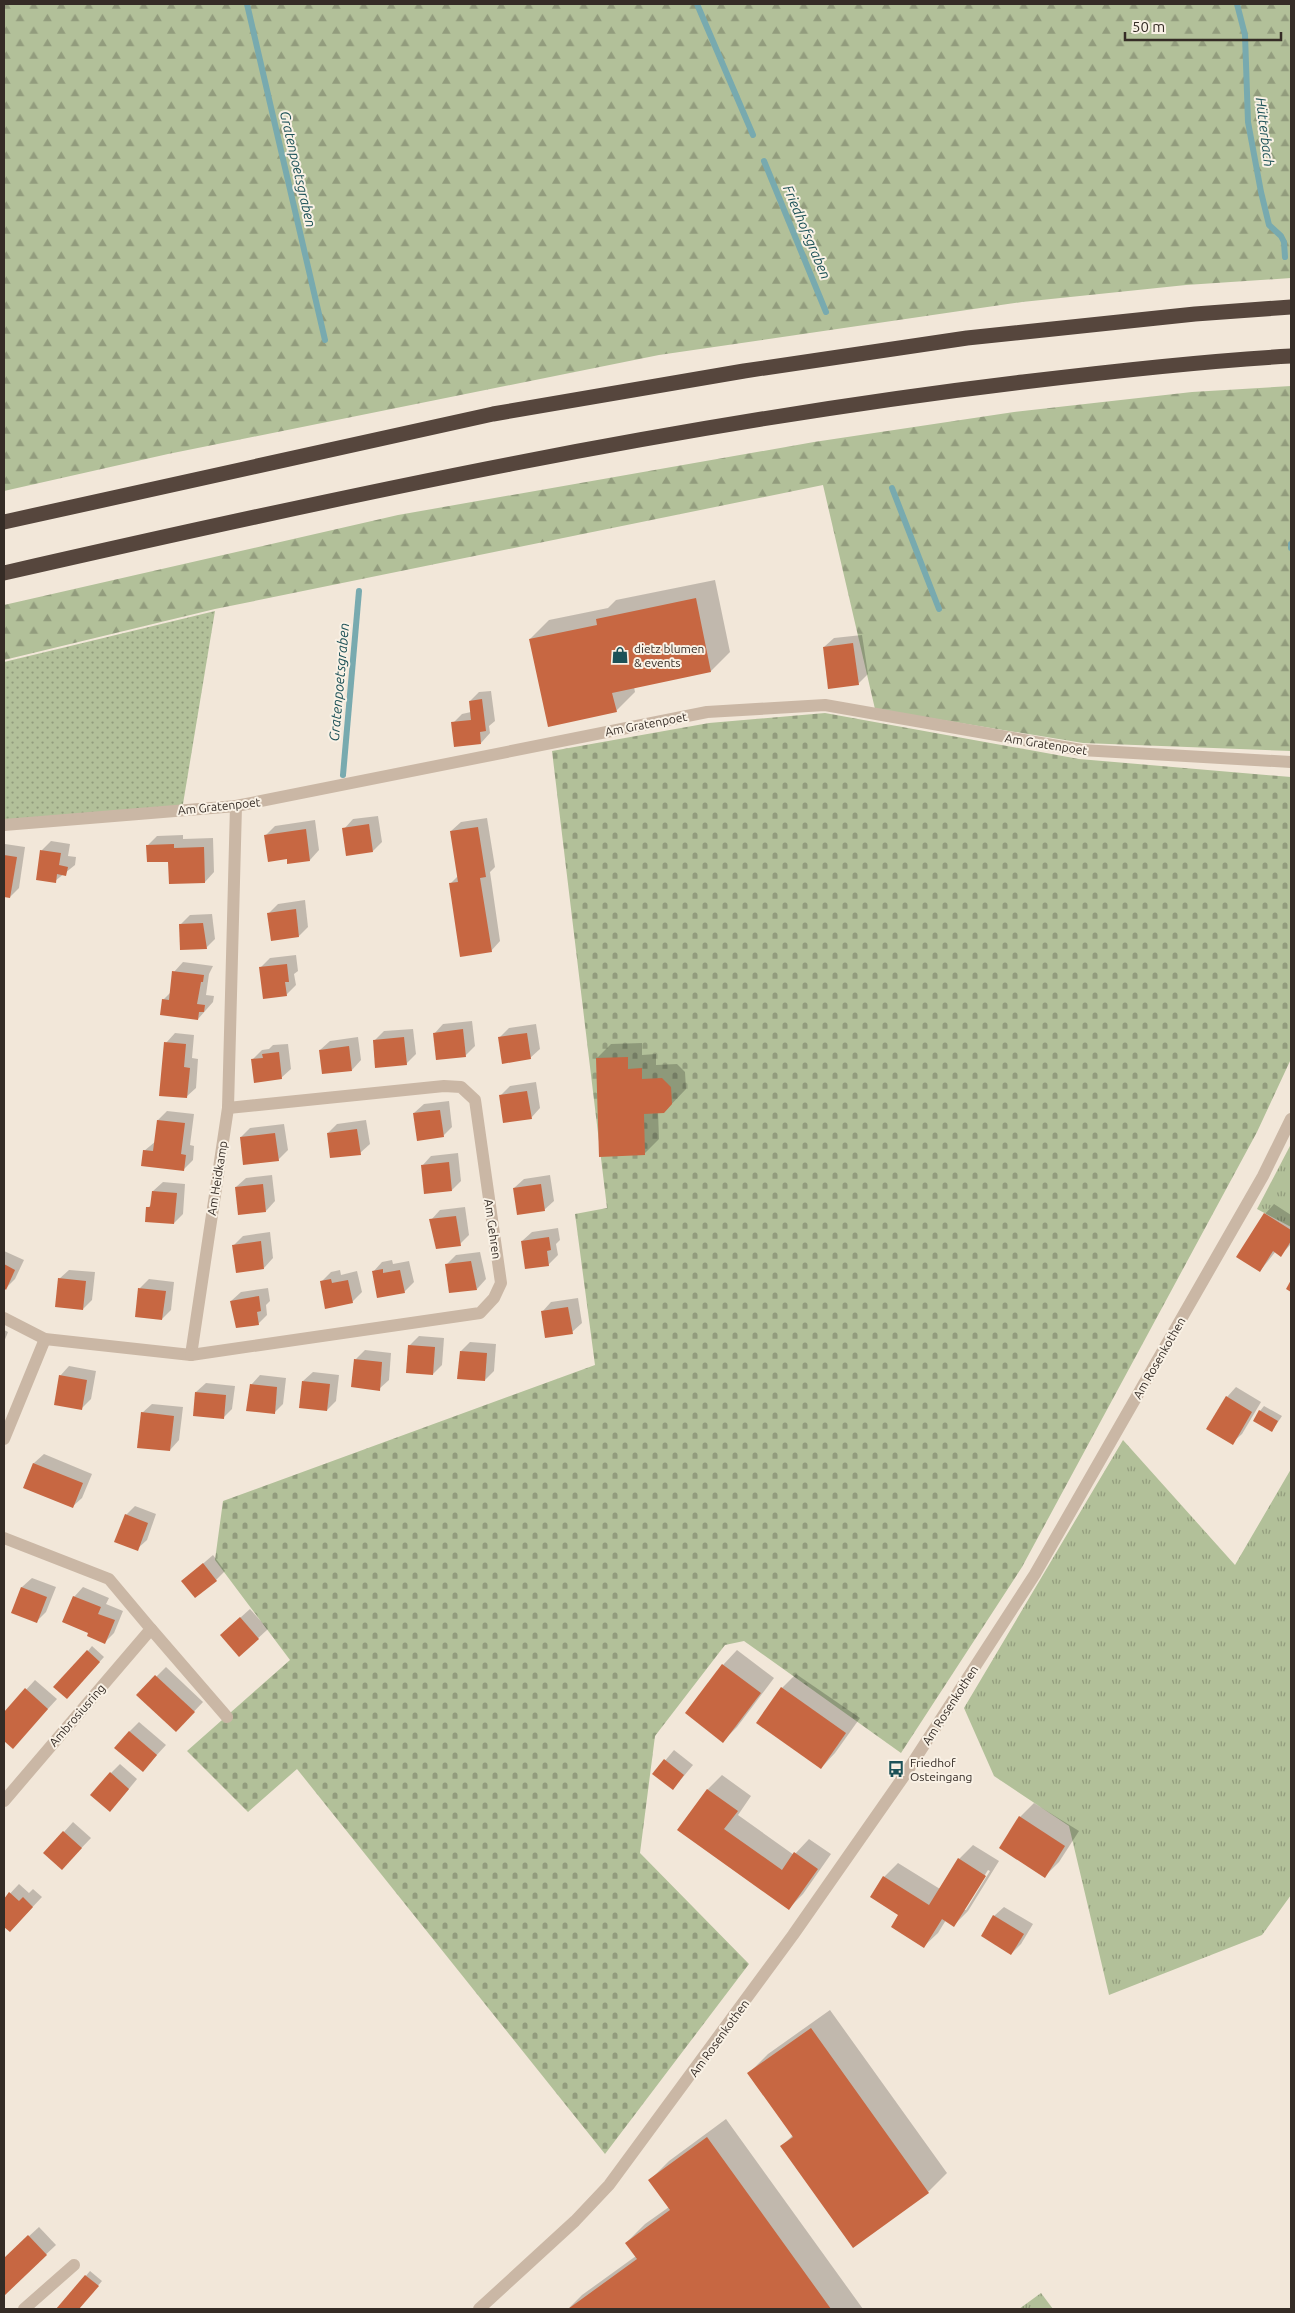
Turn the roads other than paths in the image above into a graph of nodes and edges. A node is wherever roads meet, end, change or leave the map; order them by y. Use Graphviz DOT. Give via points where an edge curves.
graph roads {
  1 [pos="1291,307"];
  2 [pos="1291,356"];
  3 [pos="4,522"];
  4 [pos="4,573"];
  5 [pos="1291,762"];
  6 [pos="236,806"];
  7 [pos="4,825"];
  8 [pos="228,1108"];
  9 [pos="1291,1119"];
  10 [pos="4,1318"];
  11 [pos="45,1339"];
  12 [pos="191,1355"];
  13 [pos="4,1439"];
  14 [pos="4,1538"];
  15 [pos="151,1629"];
  16 [pos="227,1717"];
  17 [pos="4,1801"];
  18 [pos="74,2265"];
  19 [pos="24,2309"];
  20 [pos="480,2309"];
  1 -- 3 [label="highway" via="967,338 744,371 493,414"];
  2 -- 4 [label="highway" via="1186,363 963,389 749,420 500,465 212,525"];
  5 -- 6 [label="street, Am Gratenpoet" via="1081,750 825,705 707,712"];
  6 -- 7 [label="street, Am Gratenpoet"];
  6 -- 8 [label="street, Am Heidkamp"];
  8 -- 12 [label="street, Am Heidkamp"];
  8 -- 12 [label="street, Am Gehren" via="444,1086 461,1087 475,1100 501,1283 494,1298 480,1312"];
  9 -- 20 [label="street, Am Rosenkothen" via="1263,1176 1035,1574 904,1776 788,1943 609,2185"];
  10 -- 11 [label="street"];
  11 -- 12 [label="street"];
  11 -- 13 [label="street"];
  14 -- 15 [label="street" via="108,1579"];
  15 -- 16 [label="street"];
  15 -- 17 [label="street, Ambrosiusring"];
  18 -- 19 [label="street"];
}
